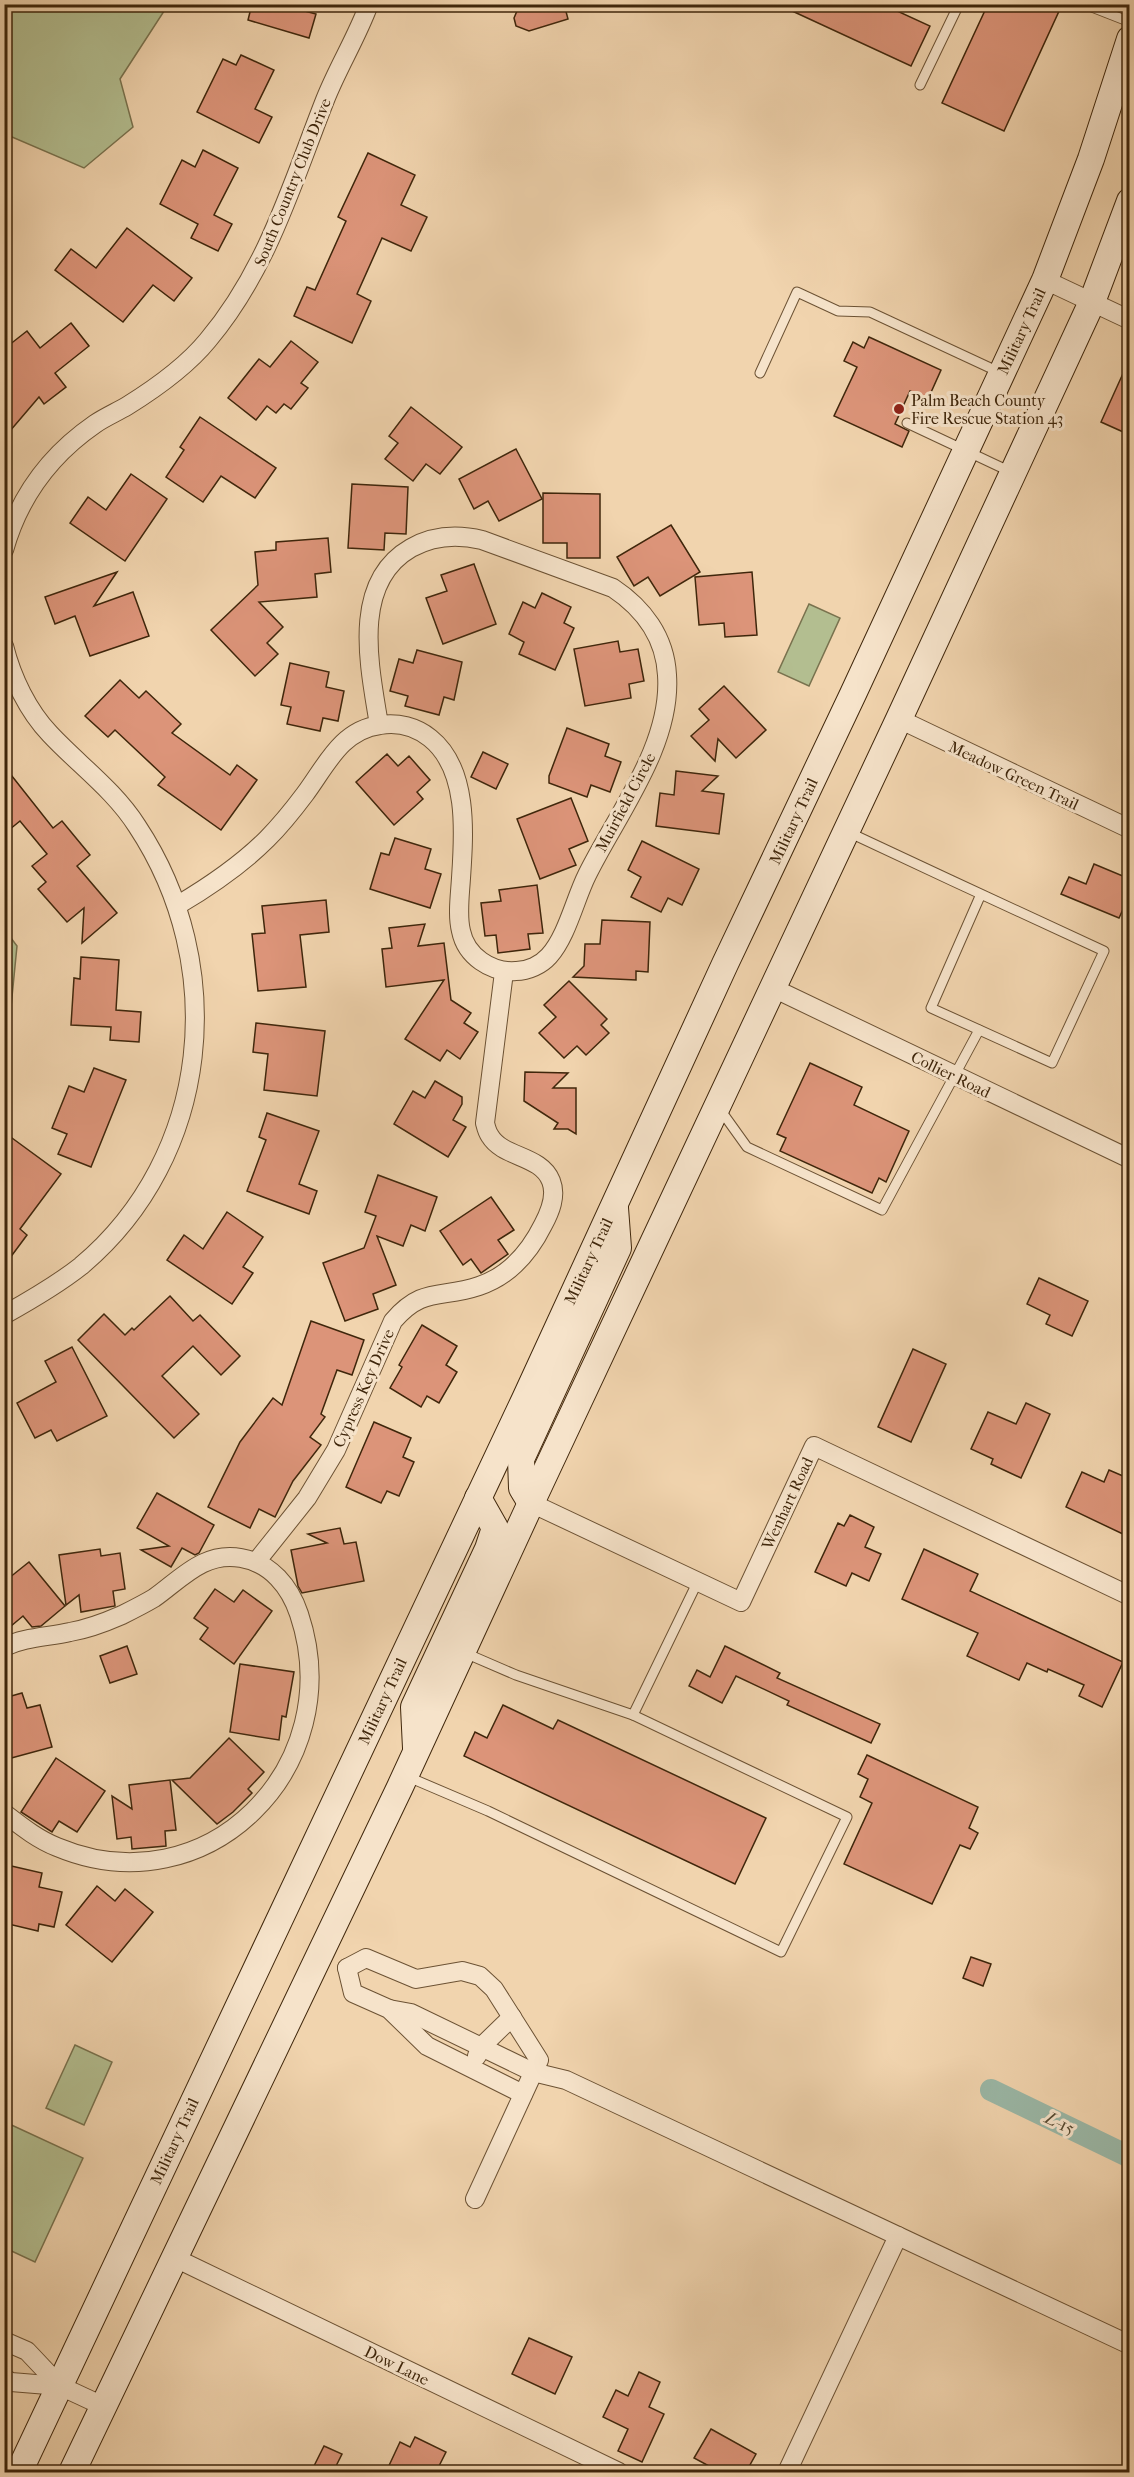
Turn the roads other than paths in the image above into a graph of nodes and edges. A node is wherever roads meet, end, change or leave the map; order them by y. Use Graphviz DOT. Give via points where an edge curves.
graph roads {
  1 [pos="369,4"];
  2 [pos="959,4"];
  3 [pos="1084,4"];
  4 [pos="1130,22"];
  5 [pos="1130,39"];
  6 [pos="920,85"];
  7 [pos="1130,201"];
  8 [pos="1045,280"];
  9 [pos="1092,302"];
  10 [pos="1130,320"];
  11 [pos="760,373"];
  12 [pos="1002,373"];
  13 [pos="907,423"];
  14 [pos="966,451"];
  15 [pos="1013,473"];
  16 [pos="6,538"];
  17 [pos="4,646"];
  18 [pos="900,719"];
  19 [pos="379,725"];
  20 [pos="1130,830"];
  21 [pos="846,832"];
  22 [pos="981,894"];
  23 [pos="178,905"];
  24 [pos="504,972"];
  25 [pos="773,988"];
  26 [pos="979,1030"];
  27 [pos="954,1077"];
  28 [pos="718,1106"];
  29 [pos="1130,1159"];
  30 [pos="615,1204"];
  31 [pos="4,1315"];
  32 [pos="478,1498"];
  33 [pos="531,1503"];
  34 [pos="256,1562"];
  35 [pos="698,1581"];
  36 [pos="1130,1596"];
  37 [pos="4,1647"];
  38 [pos="462,1652"];
  39 [pos="633,1715"];
  40 [pos="416,1751"];
  41 [pos="405,1776"];
  42 [pos="4,1813"];
  43 [pos="320,1955"];
  44 [pos="347,1968"];
  45 [pos="388,2009"];
  46 [pos="512,2017"];
  47 [pos="481,2047"];
  48 [pos="470,2068"];
  49 [pos="533,2072"];
  50 [pos="523,2094"];
  51 [pos="475,2199"];
  52 [pos="898,2236"];
  53 [pos="175,2258"];
  54 [pos="4,2340"];
  55 [pos="1130,2345"];
  56 [pos="4,2378"];
  57 [pos="60,2386"];
  58 [pos="103,2406"];
  59 [pos="19,2472"];
  60 [pos="72,2472"];
  61 [pos="619,2472"];
  62 [pos="787,2472"];
  1 -- 16 [label="street, South Country Club Drive" via="326,97 277,228 235,306 186,363 60,451 28,493"];
  2 -- 6 [label="lane"];
  3 -- 4 [label="lane"];
  5 -- 8 [label="main road, Military Trail" via="1091,159"];
  7 -- 9 [label="main road"];
  8 -- 9 [label="street"];
  8 -- 12 [label="main road, Military Trail"];
  9 -- 10 [label="street"];
  9 -- 15 [label="main road"];
  11 -- 12 [label="lane" via="797,292 838,311 870,312"];
  12 -- 14 [label="main road, Military Trail"];
  13 -- 14 [label="lane"];
  14 -- 15 [label="lane"];
  14 -- 30 [label="main road, Military Trail"];
  15 -- 18 [label="main road"];
  17 -- 23 [label="street" via="30,708 135,823"];
  18 -- 20 [label="street, Meadow Green Trail"];
  18 -- 21 [label="main road"];
  19 -- 23 [label="street" via="363,729 339,747 288,817 243,861"];
  19 -- 24 [label="street" via="410,727 425,734 447,756 461,804 463,827 460,929 465,944 486,966"];
  19 -- 24 [label="street, Muirfield Circle" via="370,670 372,603 386,570 408,549 422,542 467,536 597,581 627,598 658,638 668,677 657,741 644,771 586,876 548,957 535,966"];
  21 -- 22 [label="lane"];
  21 -- 25 [label="main road"];
  22 -- 26 [label="lane" via="931,1008"];
  22 -- 26 [label="lane" via="1104,951 1052,1063"];
  23 -- 31 [label="street" via="195,982 196,1027 191,1072 170,1145 149,1185 103,1245 45,1293"];
  24 -- 34 [label="street, Cypress Key Drive" via="485,1123 490,1137 542,1168 551,1181 550,1212 534,1243 508,1270 478,1286 416,1300 393,1321 336,1450 307,1498"];
  25 -- 27 [label="street, Collier Road"];
  25 -- 28 [label="main road"];
  26 -- 27 [label="lane"];
  27 -- 28 [label="lane" via="882,1210 747,1147"];
  27 -- 29 [label="street, Collier Road"];
  28 -- 33 [label="main road"];
  30 -- 32 [label="main road, Military Trail"];
  30 -- 33 [label="main road" via="618,1248 521,1459 522,1488"];
  32 -- 40 [label="main road" via="495,1528 414,1707"];
  32 -- 57 [label="main road, Military Trail"];
  33 -- 35 [label="street, Wenhart Road"];
  33 -- 38 [label="main road"];
  34 -- 37 [label="street" via="240,1557 209,1560 122,1615 89,1628"];
  34 -- 42 [label="street" via="281,1580 290,1593 306,1635 311,1664 308,1714 296,1752 263,1802 241,1822 203,1846 145,1861 86,1857 28,1832"];
  35 -- 36 [label="street, Wenhart Road" via="741,1602 814,1446"];
  35 -- 39 [label="lane"];
  38 -- 39 [label="lane" via="516,1676"];
  38 -- 40 [label="main road"];
  39 -- 41 [label="lane" via="847,1817 781,1952 488,1811"];
  40 -- 41 [label="main road"];
  41 -- 43 [label="main road"];
  43 -- 44 [label="street"];
  43 -- 53 [label="main road"];
  44 -- 45 [label="street" via="353,1993"];
  44 -- 46 [label="street" via="366,1958 416,1979 462,1971 480,1976 494,1989"];
  45 -- 47 [label="street" via="411,2013"];
  45 -- 48 [label="street" via="427,2046"];
  46 -- 47 [label="street"];
  46 -- 49 [label="street" via="539,2060"];
  47 -- 48 [label="street"];
  47 -- 49 [label="street"];
  48 -- 50 [label="street"];
  49 -- 50 [label="street"];
  49 -- 52 [label="street" via="566,2080"];
  50 -- 51 [label="street"];
  52 -- 55 [label="street"];
  52 -- 62 [label="street"];
  53 -- 58 [label="main road"];
  53 -- 61 [label="street, Dow Lane"];
  54 -- 57 [label="street" via="27,2351"];
  56 -- 57 [label="street"];
  57 -- 58 [label="street"];
  57 -- 59 [label="main road, Military Trail"];
  58 -- 60 [label="main road"];
}
